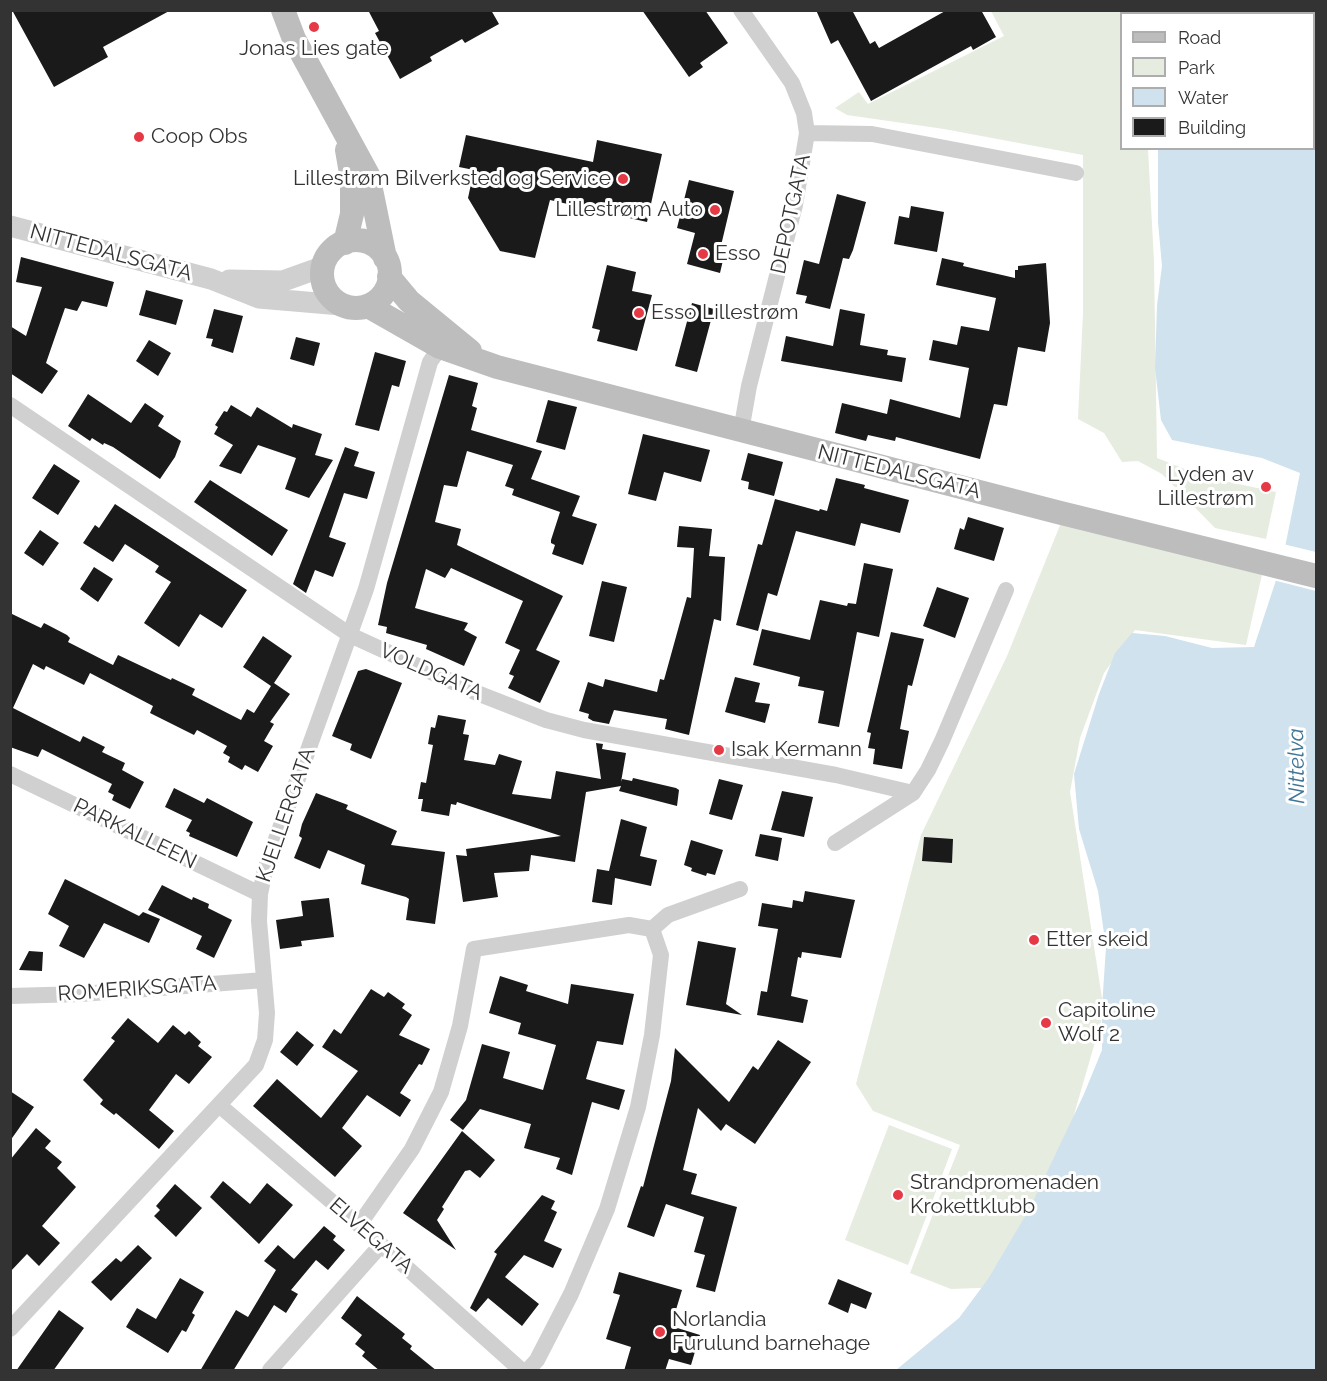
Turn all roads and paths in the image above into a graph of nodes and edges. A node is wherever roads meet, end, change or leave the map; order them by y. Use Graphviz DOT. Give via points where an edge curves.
graph roads {
  1 [pos="273,10"];
  2 [pos="283,10"];
  3 [pos="741,10"];
  4 [pos="294,39"];
  5 [pos="807,133"];
  6 [pos="343,134"];
  7 [pos="1076,172"];
  8 [pos="10,226"];
  9 [pos="345,243"];
  10 [pos="322,267"];
  11 [pos="387,267"];
  12 [pos="211,279"];
  13 [pos="341,305"];
  14 [pos="368,306"];
  15 [pos="445,341"];
  16 [pos="10,405"];
  17 [pos="741,431"];
  18 [pos="1317,576"];
  19 [pos="1006,590"];
  20 [pos="350,635"];
  21 [pos="10,774"];
  22 [pos="913,793"];
  23 [pos="835,843"];
  24 [pos="740,889"];
  25 [pos="260,894"];
  26 [pos="652,930"];
  27 [pos="264,980"];
  28 [pos="10,996"];
  29 [pos="219,1105"];
  30 [pos="359,1225"];
  31 [pos="381,1245"];
  32 [pos="10,1329"];
  33 [pos="537,1367"];
  34 [pos="270,1371"];
  35 [pos="521,1371"];
  1 -- 4 [label="main road"];
  2 -- 4 [label="main road"];
  3 -- 5 [label="street, DEPOTGATA" via="792,83"];
  4 -- 6 [label="main road"];
  5 -- 7 [label="street" via="872,134"];
  5 -- 17 [label="street, DEPOTGATA" via="795,205"];
  6 -- 9 [label="main road" via="352,179 352,214"];
  6 -- 11 [label="main road" via="368,175"];
  8 -- 12 [label="street, NITTEDALSGATA"];
  9 -- 10 [label="main road" via="330,252"];
  9 -- 11 [label="main road" via="372,245"];
  10 -- 12 [label="street, NITTEDALSGATA" via="283,281"];
  10 -- 13 [label="main road" via="325,289"];
  11 -- 14 [label="main road" via="383,294"];
  11 -- 15 [label="main road, NITTEDALSGATA" via="409,301"];
  12 -- 13 [label="street, NITTEDALSGATA" via="259,298"];
  13 -- 14 [label="main road"];
  14 -- 15 [label="main road, NITTEDALSGATA"];
  15 -- 17 [label="main road, NITTEDALSGATA" via="484,362"];
  15 -- 20 [label="street, KJELLERGATA" via="430,362 422,386"];
  16 -- 20 [label="street, VOLDGATA"];
  17 -- 18 [label="main road, NITTEDALSGATA"];
  19 -- 22 [label="street" via="942,741"];
  20 -- 22 [label="street, VOLDGATA" via="546,720"];
  20 -- 25 [label="street, KJELLERGATA" via="272,850"];
  21 -- 25 [label="street, PARKALLEEN"];
  22 -- 23 [label="street"];
  24 -- 26 [label="street" via="668,915"];
  25 -- 27 [label="street, KJELLERGATA"];
  26 -- 30 [label="street" via="629,925 474,949 460,1026 441,1092 412,1149"];
  26 -- 33 [label="street" via="661,955 652,1035 638,1107 608,1209"];
  27 -- 28 [label="street, ROMERIKSGATA"];
  27 -- 29 [label="street, KJELLERGATA" via="265,1040 256,1065"];
  29 -- 30 [label="street, ELVEGATA"];
  29 -- 32 [label="street, KJELLERGATA"];
  30 -- 31 [label="street, ELVEGATA"];
  31 -- 34 [label="street"];
  31 -- 35 [label="street, ELVEGATA"];
}
